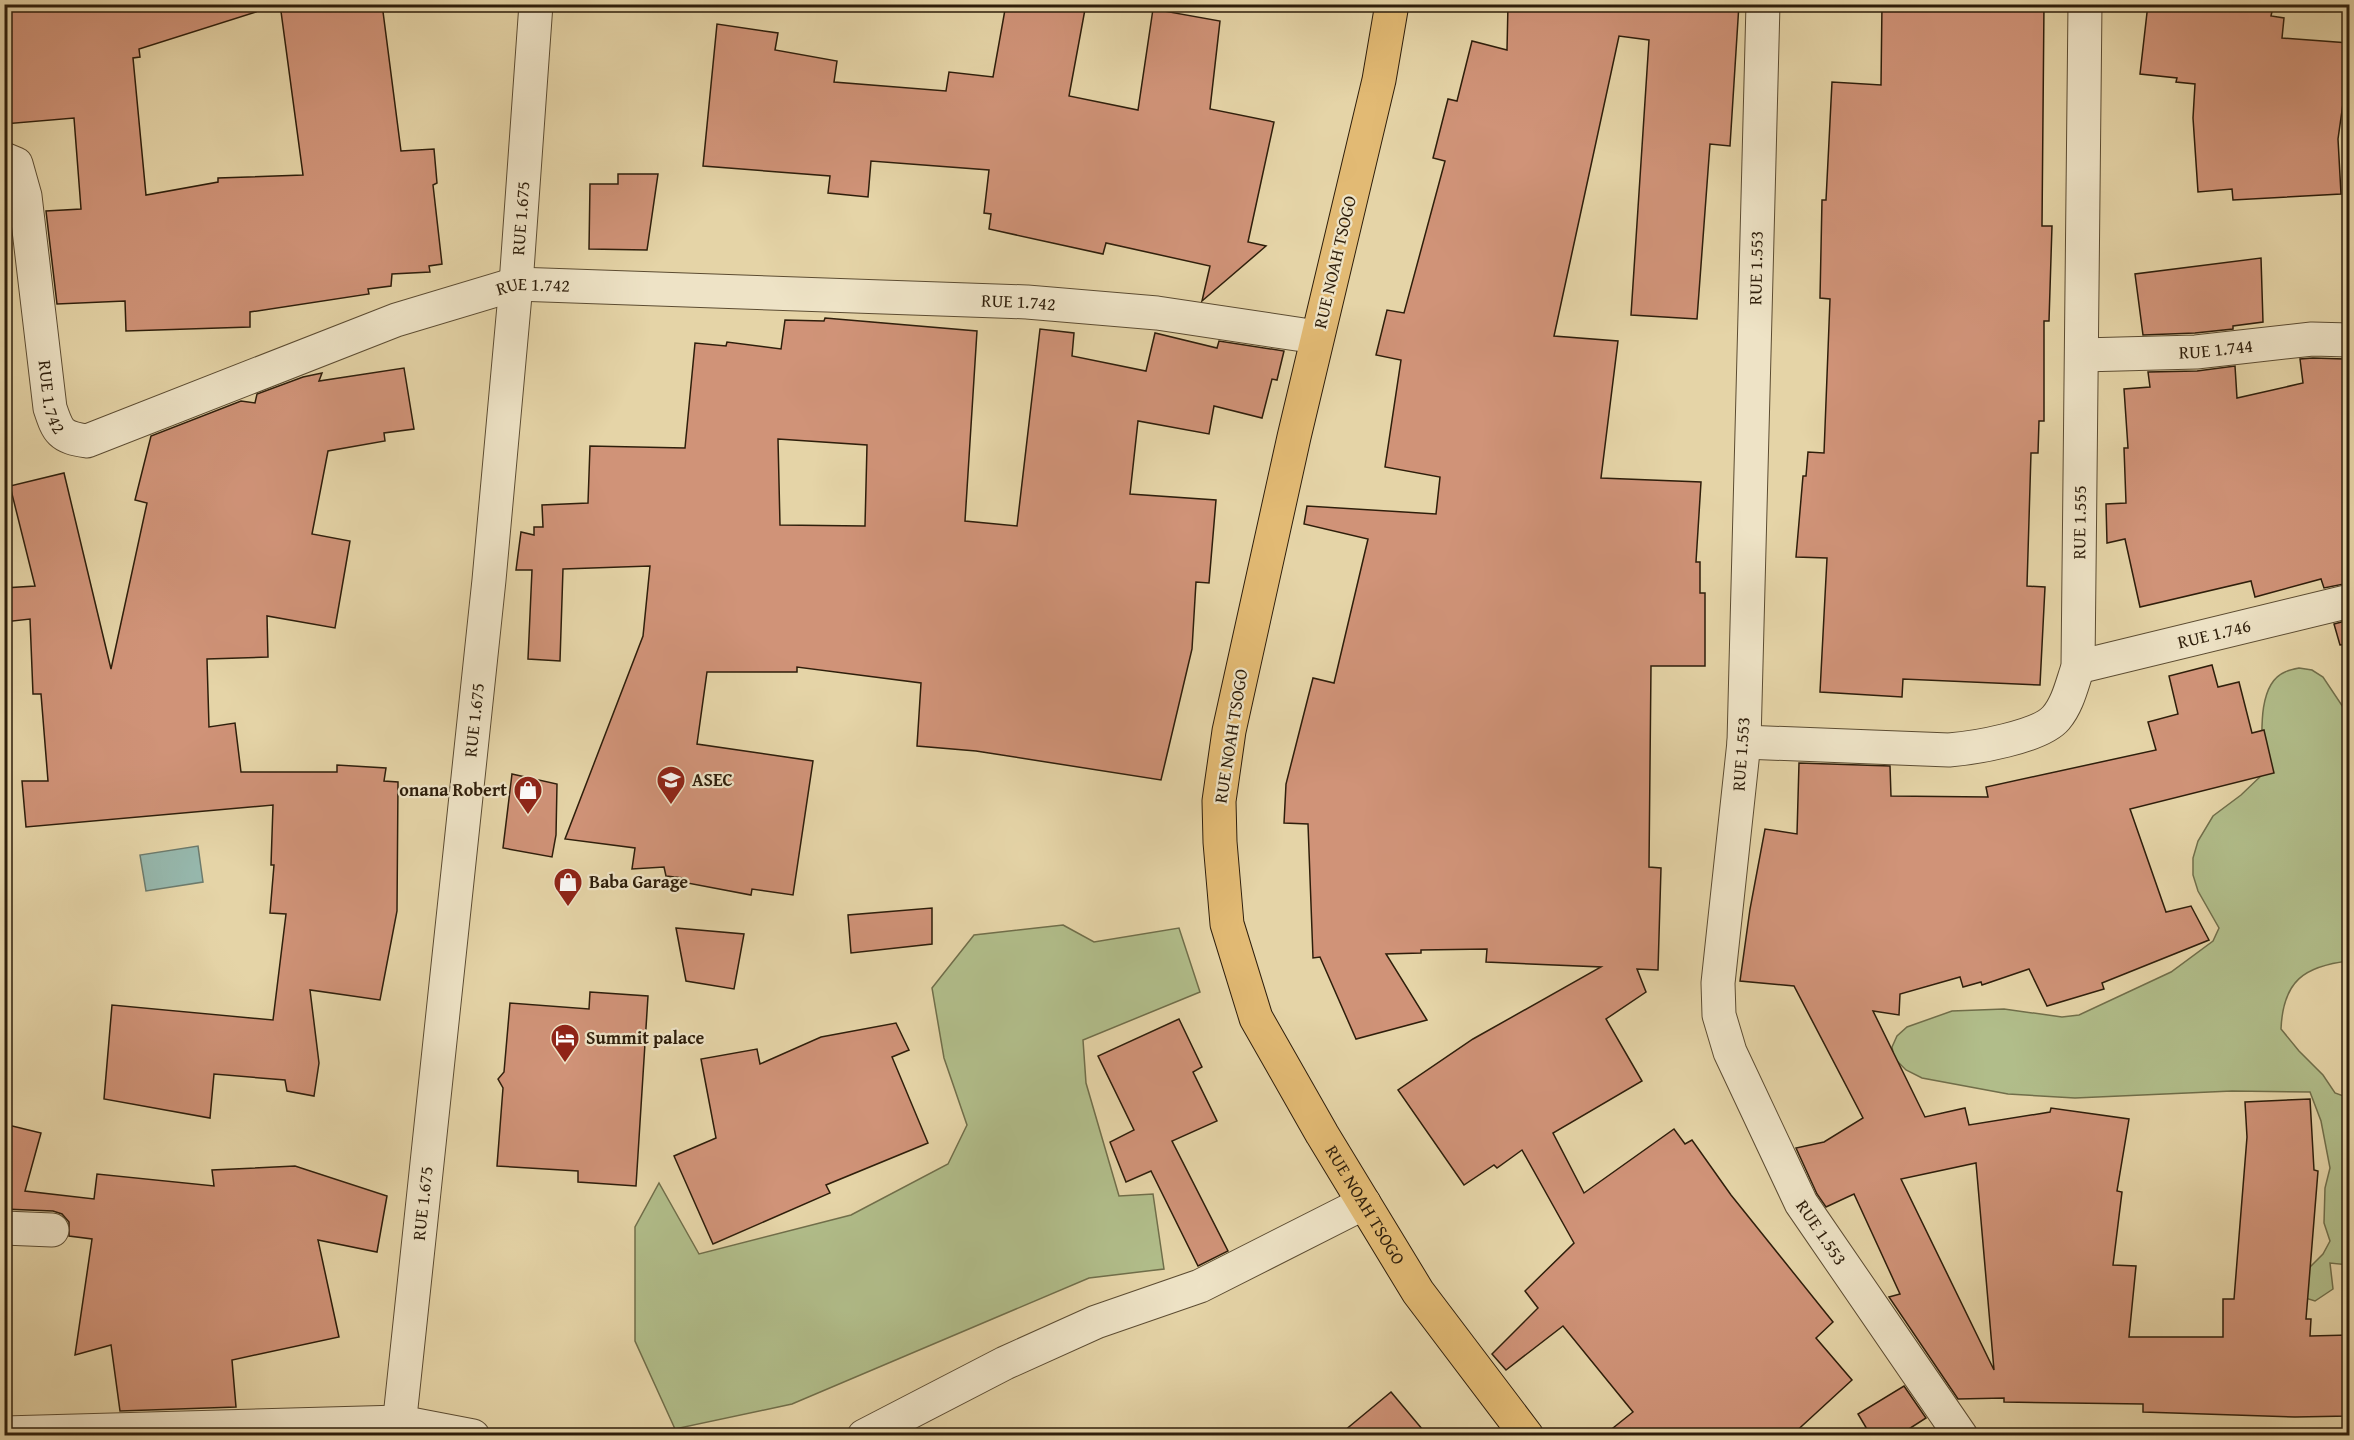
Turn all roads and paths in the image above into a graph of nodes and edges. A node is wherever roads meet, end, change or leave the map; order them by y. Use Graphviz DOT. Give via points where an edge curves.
graph roads {
  1 [pos="536,4"];
  2 [pos="1392,4"];
  3 [pos="1763,4"];
  4 [pos="2085,4"];
  5 [pos="4,159"];
  6 [pos="516,285"];
  7 [pos="1317,337"];
  8 [pos="2349,340"];
  9 [pos="2082,355"];
  10 [pos="2349,601"];
  11 [pos="2078,667"];
  12 [pos="1744,742"];
  13 [pos="1364,1203"];
  14 [pos="4,1228"];
  15 [pos="52,1230"];
  16 [pos="399,1429"];
  17 [pos="4,1433"];
  18 [pos="473,1436"];
  19 [pos="864,1436"];
  20 [pos="1527,1436"];
  21 [pos="1961,1436"];
  1 -- 6 [label="street, RUE 1.675"];
  2 -- 7 [label="main road, RUE NOAH TSOGO" via="1379,80"];
  3 -- 12 [label="street, RUE 1.553"];
  4 -- 9 [label="street, RUE 1.555"];
  5 -- 6 [label="street, RUE 1.742" via="16,164 25,196 51,408 58,430 69,439 87,441 396,320"];
  6 -- 7 [label="street, RUE 1.742" via="1027,302 1157,313"];
  6 -- 16 [label="street, RUE 1.675"];
  7 -- 13 [label="main road, RUE NOAH TSOGO" via="1229,731 1219,801 1220,842 1227,924 1256,1018"];
  8 -- 9 [label="street, RUE 1.744" via="2312,339 2196,352"];
  9 -- 11 [label="street, RUE 1.555"];
  10 -- 11 [label="street, RUE 1.746"];
  11 -- 12 [label="street, RUE 1.555" via="2055,719 2040,730 1972,748"];
  12 -- 21 [label="street, RUE 1.553" via="1718,983 1719,1015 1730,1052 1801,1203"];
  13 -- 19 [label="street" via="1200,1286 1096,1322 1005,1363"];
  13 -- 20 [label="main road, RUE NOAH TSOGO" via="1418,1292"];
  14 -- 15 [label="street"];
  16 -- 17 [label="street"];
  16 -- 18 [label="street"];
}
